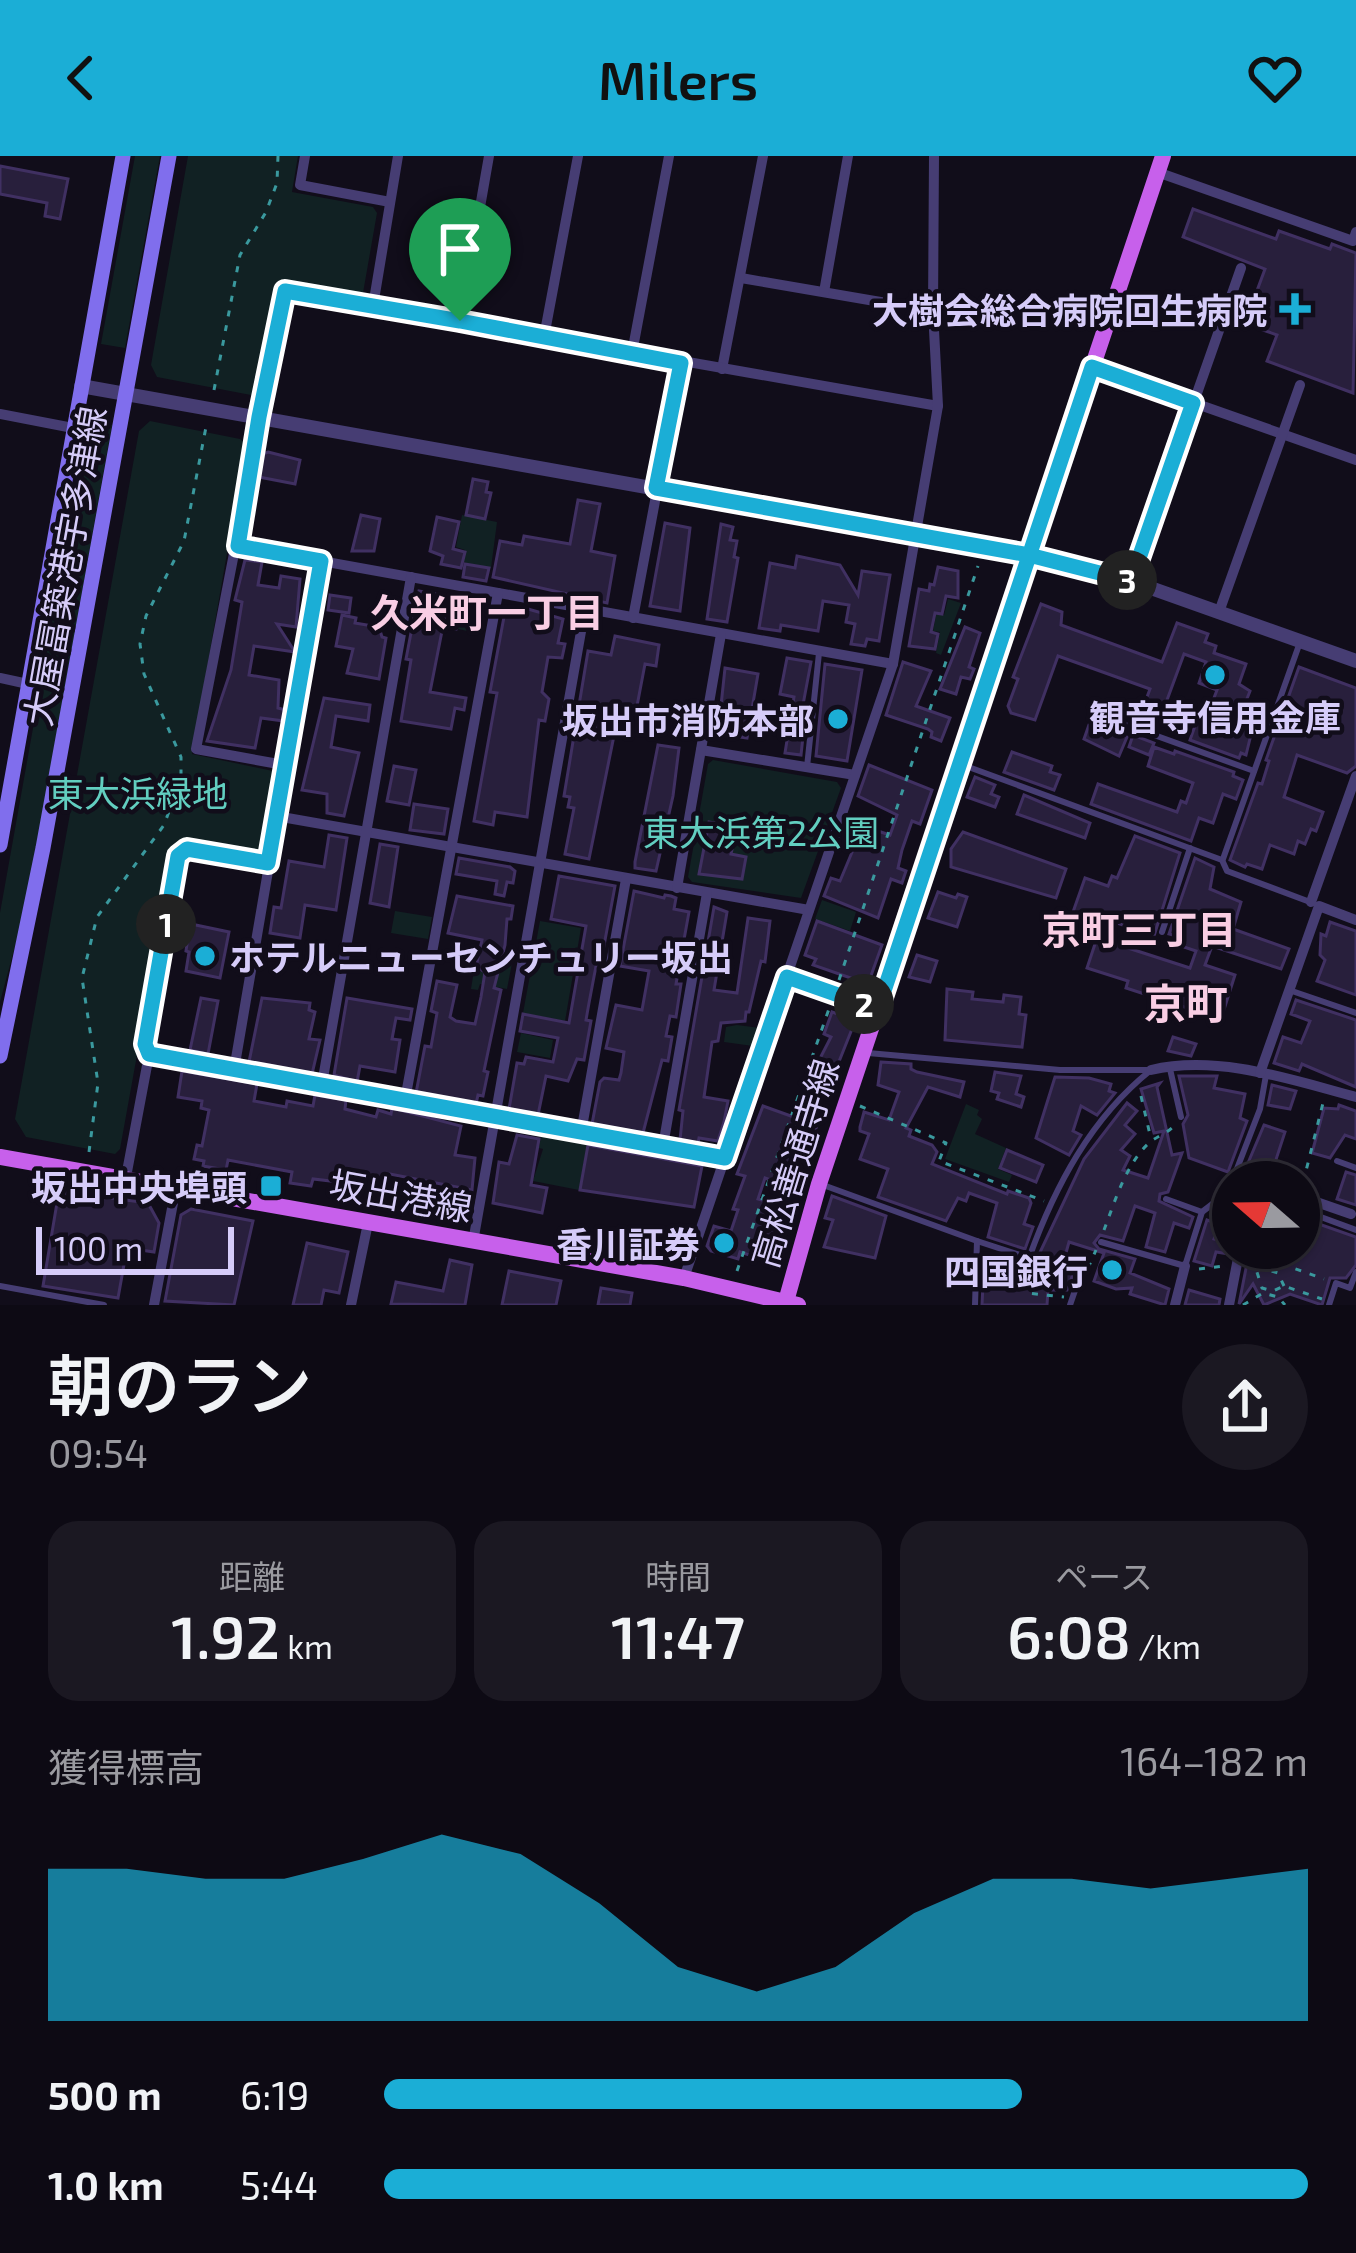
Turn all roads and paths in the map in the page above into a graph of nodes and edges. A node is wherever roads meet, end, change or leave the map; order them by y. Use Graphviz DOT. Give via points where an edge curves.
graph roads {
  1 [pos="123,156"];
  2 [pos="169,156"];
  3 [pos="278,156"];
  4 [pos="305,156"];
  5 [pos="398,156"];
  6 [pos="489,156"];
  7 [pos="578,156"];
  8 [pos="669,156"];
  9 [pos="764,156"];
  10 [pos="848,156"];
  11 [pos="934,156"];
  12 [pos="1160,164"];
  13 [pos="390,202"];
  14 [pos="1356,232"];
  15 [pos="1241,268"];
  16 [pos="741,278"];
  17 [pos="824,292"];
  18 [pos="373,305"];
  19 [pos="933,311"];
  20 [pos="460,321"];
  21 [pos="544,337"];
  22 [pos="632,353"];
  23 [pos="681,363"];
  24 [pos="1092,367"];
  25 [pos="722,369"];
  26 [pos="1300,385"];
  27 [pos="81,386"];
  28 [pos="214,391"];
  29 [pos="126,393"];
  30 [pos="1193,403"];
  31 [pos="938,406"];
  32 [pos="0,414"];
  33 [pos="259,417"];
  34 [pos="206,427"];
  35 [pos="74,428"];
  36 [pos="1283,434"];
  37 [pos="1356,460"];
  38 [pos="656,488"];
  39 [pos="914,535"];
  40 [pos="238,546"];
  41 [pos="1029,555"];
  42 [pos="321,561"];
  43 [pos="978,566"];
  44 [pos="411,577"];
  45 [pos="1131,581"];
  46 [pos="498,592"];
  47 [pos="585,609"];
  48 [pos="1219,612"];
  49 [pos="633,617"];
  50 [pos="721,634"];
  51 [pos="1300,642"];
  52 [pos="820,651"];
  53 [pos="1356,662"];
  54 [pos="893,664"];
  55 [pos="0,678"];
  56 [pos="28,684"];
  57 [pos="1107,718"];
  58 [pos="701,750"];
  59 [pos="960,764"];
  60 [pos="284,765"];
  61 [pos="808,767"];
  62 [pos="1254,771"];
  63 [pos="855,775"];
  64 [pos="1356,776"];
  65 [pos="276,816"];
  66 [pos="365,831"];
  67 [pos="0,845"];
  68 [pos="453,846"];
  69 [pos="1190,848"];
  70 [pos="1222,860"];
  71 [pos="268,863"];
  72 [pos="542,863"];
  73 [pos="626,879"];
  74 [pos="677,888"];
  75 [pos="706,893"];
  76 [pos="1315,904"];
  77 [pos="809,910"];
  78 [pos="1356,920"];
  79 [pos="1162,932"];
  80 [pos="787,977"];
  81 [pos="1288,990"];
  82 [pos="835,994"];
  83 [pos="878,1009"];
  84 [pos="1356,1013"];
  85 [pos="863,1052"];
  86 [pos="149,1054"];
  87 [pos="0,1056"];
  88 [pos="1169,1066"];
  89 [pos="234,1070"];
  90 [pos="1151,1070"];
  91 [pos="1263,1074"];
  92 [pos="1137,1081"];
  93 [pos="322,1084"];
  94 [pos="1327,1089"];
  95 [pos="1356,1097"];
  96 [pos="405,1100"];
  97 [pos="847,1101"];
  98 [pos="496,1117"];
  99 [pos="1181,1117"];
  100 [pos="581,1132"];
  101 [pos="1151,1141"];
  102 [pos="663,1146"];
  103 [pos="89,1152"];
  104 [pos="0,1157"];
  105 [pos="725,1158"];
  106 [pos="1241,1161"];
  107 [pos="1308,1161"];
  108 [pos="1337,1161"];
  109 [pos="1356,1168"];
  110 [pos="126,1178"];
  111 [pos="819,1184"];
  112 [pos="176,1187"];
  113 [pos="1166,1199"];
  114 [pos="1051,1203"];
  115 [pos="1320,1203"];
  116 [pos="1212,1205"];
  117 [pos="1202,1212"];
  118 [pos="1351,1214"];
  119 [pos="1320,1217"];
  120 [pos="368,1223"];
  121 [pos="1356,1230"];
  122 [pos="977,1241"];
  123 [pos="473,1242"];
  124 [pos="1101,1242"];
  125 [pos="1029,1258"];
  126 [pos="1185,1266"];
  127 [pos="1212,1268"];
  128 [pos="1237,1269"];
  129 [pos="1297,1269"];
  130 [pos="1356,1271"];
  131 [pos="1274,1272"];
  132 [pos="1081,1274"];
  133 [pos="685,1278"];
  134 [pos="1329,1280"];
  135 [pos="1260,1282"];
  136 [pos="0,1286"];
  137 [pos="1284,1286"];
  138 [pos="735,1288"];
  139 [pos="1071,1302"];
  140 [pos="789,1304"];
  141 [pos="1329,1304"];
  142 [pos="104,1305"];
  143 [pos="154,1305"];
  144 [pos="351,1305"];
  145 [pos="975,1305"];
  146 [pos="1175,1305"];
  147 [pos="1229,1305"];
  148 [pos="1243,1305"];
  149 [pos="1285,1305"];
  1 -- 27 [label="main road, 大屋冨築港宇多津線"];
  2 -- 29 [label="main road, 大屋冨築港宇多津線"];
  3 -- 28 [label="path" via="266,212 240,255"];
  4 -- 13 [label="street" via="300,184"];
  5 -- 13 [label="street"];
  6 -- 20 [label="street"];
  7 -- 21 [label="street"];
  8 -- 22 [label="street"];
  9 -- 16 [label="street"];
  10 -- 17 [label="street"];
  11 -- 19 [label="street"];
  12 -- 14 [label="street" via="1353,242"];
  12 -- 24 [label="main road, 高松善通寺線"];
  13 -- 18 [label="street"];
  15 -- 30 [label="street"];
  16 -- 17 [label="street"];
  16 -- 25 [label="street"];
  17 -- 19 [label="street"];
  18 -- 20 [label="street"];
  18 -- 33 [label="street" via="285,291"];
  19 -- 31 [label="street"];
  20 -- 21 [label="street"];
  21 -- 22 [label="street"];
  22 -- 23 [label="street"];
  23 -- 25 [label="street"];
  23 -- 38 [label="street"];
  24 -- 30 [label="street"];
  24 -- 41 [label="main road, 高松善通寺線"];
  25 -- 31 [label="street"];
  26 -- 36 [label="street"];
  27 -- 29 [label="street"];
  27 -- 35 [label="main road, 大屋冨築港宇多津線"];
  29 -- 33 [label="street"];
  29 -- 87 [label="main road, 大屋冨築港宇多津線"];
  30 -- 36 [label="street"];
  30 -- 45 [label="street"];
  31 -- 39 [label="street"];
  32 -- 35 [label="street"];
  33 -- 38 [label="street"];
  33 -- 40 [label="street"];
  34 -- 103 [label="path" via="184,541 140,644 153,699 181,757 181,779 164,825 97,917 82,978 98,1083"];
  35 -- 56 [label="main road, 大屋冨築港宇多津線"];
  36 -- 37 [label="street"];
  36 -- 48 [label="street"];
  38 -- 39 [label="street"];
  38 -- 49 [label="street"];
  39 -- 41 [label="street"];
  39 -- 54 [label="street"];
  40 -- 42 [label="street"];
  40 -- 60 [label="street" via="196,749"];
  41 -- 45 [label="street"];
  41 -- 59 [label="main road, 高松善通寺線"];
  42 -- 44 [label="street"];
  42 -- 60 [label="street"];
  43 -- 82 [label="path"];
  44 -- 46 [label="street"];
  44 -- 66 [label="street"];
  45 -- 48 [label="street"];
  46 -- 47 [label="street"];
  46 -- 68 [label="street"];
  47 -- 49 [label="street"];
  47 -- 72 [label="street"];
  48 -- 51 [label="street"];
  49 -- 50 [label="street"];
  50 -- 52 [label="street"];
  50 -- 58 [label="street"];
  51 -- 53 [label="street"];
  51 -- 62 [label="lane"];
  52 -- 54 [label="street"];
  52 -- 61 [label="lane"];
  54 -- 63 [label="street"];
  55 -- 56 [label="street"];
  56 -- 67 [label="main road, 大屋冨築港宇多津線"];
  57 -- 62 [label="lane"];
  58 -- 61 [label="street"];
  58 -- 74 [label="street"];
  59 -- 69 [label="lane"];
  59 -- 83 [label="main road, 高松善通寺線"];
  60 -- 65 [label="street"];
  61 -- 63 [label="street"];
  62 -- 70 [label="lane"];
  63 -- 77 [label="street"];
  64 -- 76 [label="street"];
  65 -- 66 [label="street"];
  65 -- 71 [label="street"];
  66 -- 68 [label="street"];
  66 -- 93 [label="street"];
  68 -- 72 [label="street"];
  68 -- 96 [label="street"];
  69 -- 70 [label="lane"];
  69 -- 79 [label="lane"];
  70 -- 76 [label="lane" via="1227,871"];
  71 -- 86 [label="street" via="187,849 178,856"];
  71 -- 89 [label="street"];
  72 -- 73 [label="street"];
  72 -- 98 [label="street"];
  73 -- 74 [label="street"];
  73 -- 100 [label="street"];
  74 -- 75 [label="street"];
  75 -- 77 [label="street"];
  75 -- 102 [label="street"];
  76 -- 78 [label="street"];
  76 -- 81 [label="street"];
  77 -- 80 [label="street"];
  80 -- 82 [label="street"];
  80 -- 105 [label="street"];
  81 -- 84 [label="lane"];
  81 -- 91 [label="street"];
  82 -- 83 [label="street"];
  82 -- 138 [label="path"];
  83 -- 85 [label="main road, 高松善通寺線"];
  85 -- 90 [label="lane"];
  85 -- 97 [label="main road, 高松善通寺線"];
  86 -- 89 [label="street"];
  86 -- 110 [label="street"];
  88 -- 90 [label="street"];
  88 -- 91 [label="street"];
  88 -- 99 [label="lane"];
  89 -- 93 [label="street"];
  90 -- 92 [label="lane"];
  91 -- 94 [label="street"];
  91 -- 106 [label="lane"];
  92 -- 101 [label="path"];
  92 -- 114 [label="lane" via="1100,1121"];
  93 -- 96 [label="street"];
  94 -- 95 [label="street"];
  94 -- 107 [label="path"];
  96 -- 98 [label="street"];
  97 -- 111 [label="main road, 高松善通寺線"];
  97 -- 114 [label="path" via="946,1143 939,1161"];
  98 -- 100 [label="street"];
  98 -- 123 [label="street"];
  99 -- 101 [label="path"];
  100 -- 102 [label="street"];
  101 -- 124 [label="path" via="1123,1181"];
  102 -- 105 [label="street"];
  104 -- 110 [label="main road, 坂出港線"];
  105 -- 133 [label="street"];
  108 -- 109 [label="lane"];
  110 -- 112 [label="main road, 坂出港線"];
  111 -- 122 [label="lane"];
  111 -- 140 [label="main road, 高松善通寺線"];
  112 -- 120 [label="main road, 坂出港線"];
  112 -- 143 [label="street"];
  113 -- 117 [label="lane"];
  114 -- 125 [label="lane"];
  115 -- 118 [label="street"];
  116 -- 117 [label="lane"];
  117 -- 126 [label="lane"];
  119 -- 121 [label="lane"];
  120 -- 123 [label="main road, 坂出港線"];
  120 -- 144 [label="street"];
  122 -- 125 [label="lane"];
  122 -- 145 [label="lane"];
  123 -- 133 [label="main road, 坂出港線"];
  124 -- 126 [label="lane"];
  124 -- 132 [label="path"];
  125 -- 132 [label="path"];
  125 -- 139 [label="path" via="1027,1293"];
  126 -- 127 [label="path"];
  126 -- 146 [label="street"];
  128 -- 147 [label="street"];
  129 -- 134 [label="path"];
  130 -- 141 [label="lane" via="1350,1288 1336,1283"];
  131 -- 135 [label="path"];
  131 -- 135 [label="path" via="1255,1265"];
  131 -- 137 [label="path"];
  132 -- 139 [label="lane"];
  133 -- 138 [label="main road, 坂出港線"];
  135 -- 137 [label="path" via="1273,1291"];
  136 -- 142 [label="lane"];
  137 -- 141 [label="path"];
  138 -- 140 [label="main road, 坂出港線"];
  148 -- 149 [label="path" via="1263,1293"];
}
